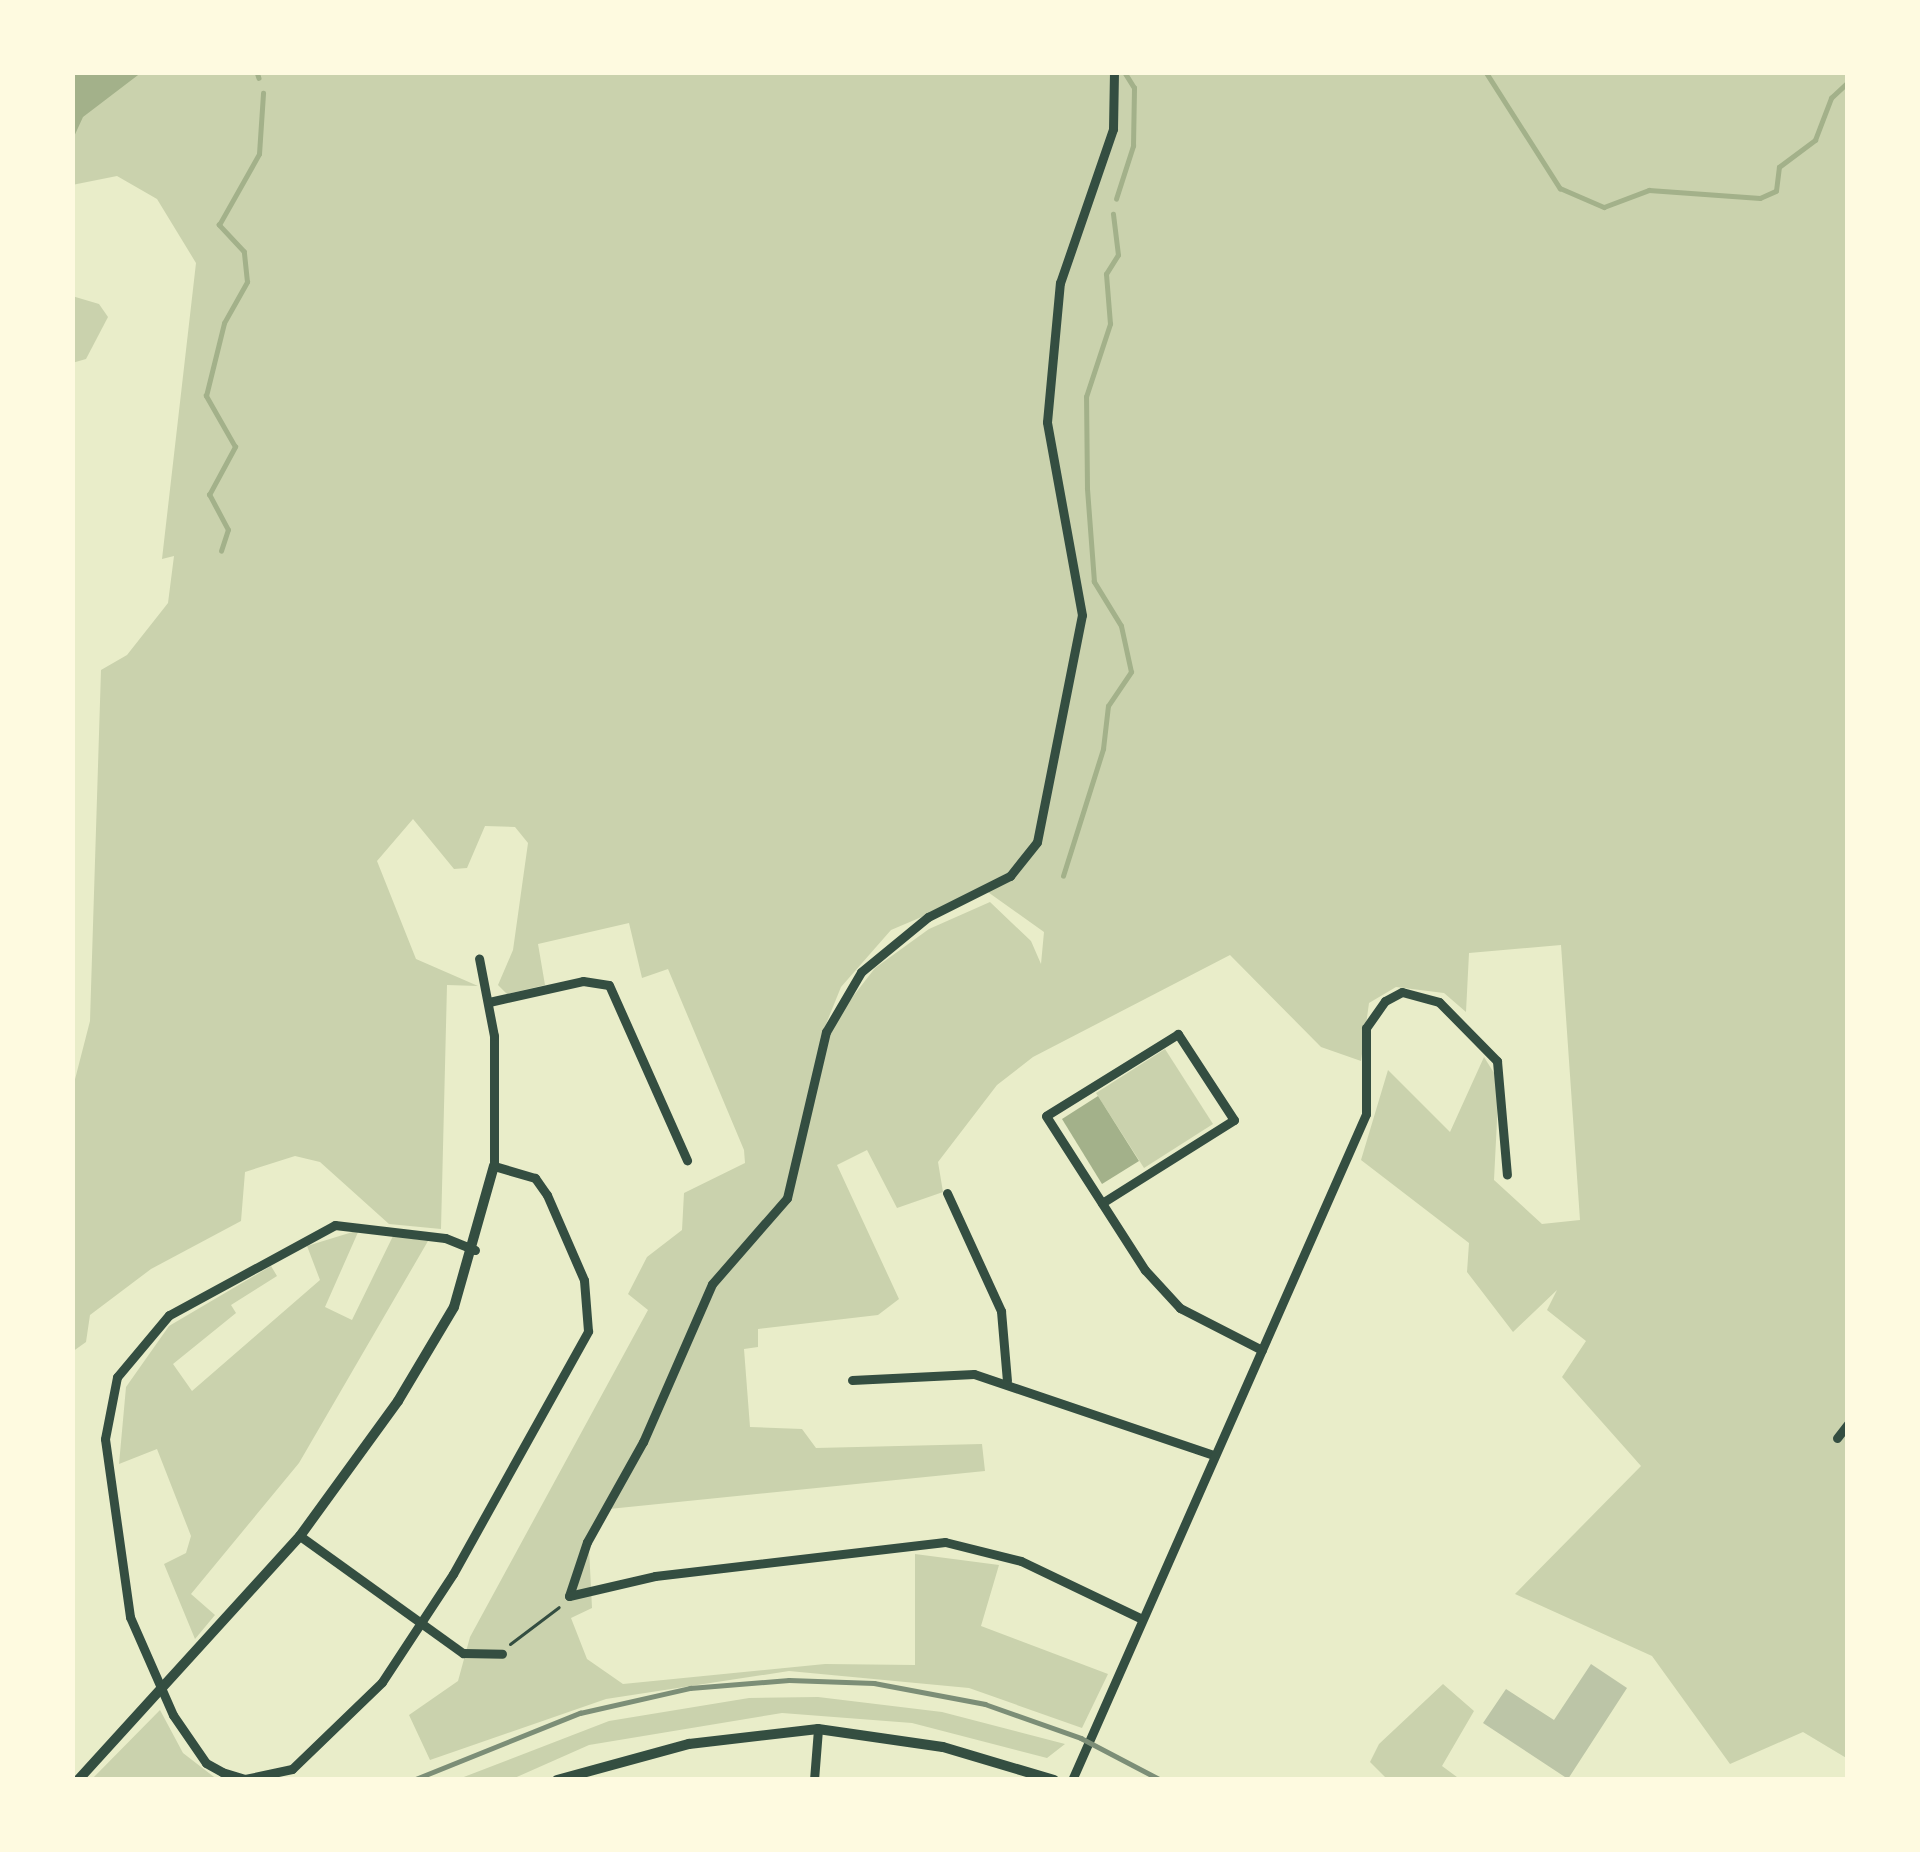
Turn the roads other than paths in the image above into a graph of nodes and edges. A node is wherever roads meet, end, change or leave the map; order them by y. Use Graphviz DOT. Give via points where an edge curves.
graph roads {
  1 [pos="1114,72"];
  2 [pos="479,958"];
  3 [pos="489,1002"];
  4 [pos="687,1160"];
  5 [pos="494,1166"];
  6 [pos="1507,1175"];
  7 [pos="947,1193"];
  8 [pos="1102,1203"];
  9 [pos="475,1250"];
  10 [pos="1262,1350"];
  11 [pos="853,1380"];
  12 [pos="1006,1381"];
  13 [pos="1848,1424"];
  14 [pos="1838,1438"];
  15 [pos="1213,1455"];
  16 [pos="300,1536"];
  17 [pos="1142,1619"];
  18 [pos="420,1627"];
  19 [pos="501,1650"];
  20 [pos="163,1691"];
  21 [pos="818,1730"];
  22 [pos="78,1780"];
  23 [pos="556,1780"];
  24 [pos="814,1780"];
  25 [pos="1054,1780"];
  26 [pos="1072,1780"];
  1 -- 17 [label="street" via="1113,129 1060,284 1047,422 1082,615 1037,842 1010,876 928,917 861,971 826,1032 787,1198 712,1284 643,1442 586,1542 569,1596 656,1576 945,1542 1021,1561"];
  2 -- 3 [label="street"];
  3 -- 4 [label="street" via="583,981 609,985"];
  3 -- 5 [label="street"];
  5 -- 9 [label="street"];
  5 -- 18 [label="street" via="535,1178 547,1195 592,1315 575,1360"];
  6 -- 10 [label="street" via="1497,1061 1439,1001 1402,992 1385,1001 1366,1028 1366,1114"];
  7 -- 12 [label="street" via="1001,1311"];
  8 -- 8 [label="street" via="1234,1120 1178,1034 1046,1116"];
  8 -- 10 [label="street" via="1180,1308"];
  9 -- 16 [label="street" via="454,1307 398,1401"];
  9 -- 20 [label="street" via="445,1238 335,1225 169,1315 130,1356 113,1389 105,1439 130,1617"];
  10 -- 15 [label="street"];
  11 -- 12 [label="street" via="974,1374"];
  12 -- 15 [label="street"];
  13 -- 14 [label="street"];
  15 -- 17 [label="street"];
  16 -- 18 [label="street"];
  16 -- 20 [label="street"];
  17 -- 26 [label="street"];
  18 -- 19 [label="street" via="463,1653"];
  18 -- 20 [label="street" via="348,1722 278,1774 245,1779 206,1763"];
  20 -- 22 [label="street"];
  21 -- 23 [label="street" via="689,1744"];
  21 -- 24 [label="street"];
  21 -- 25 [label="street" via="943,1747"];
}
